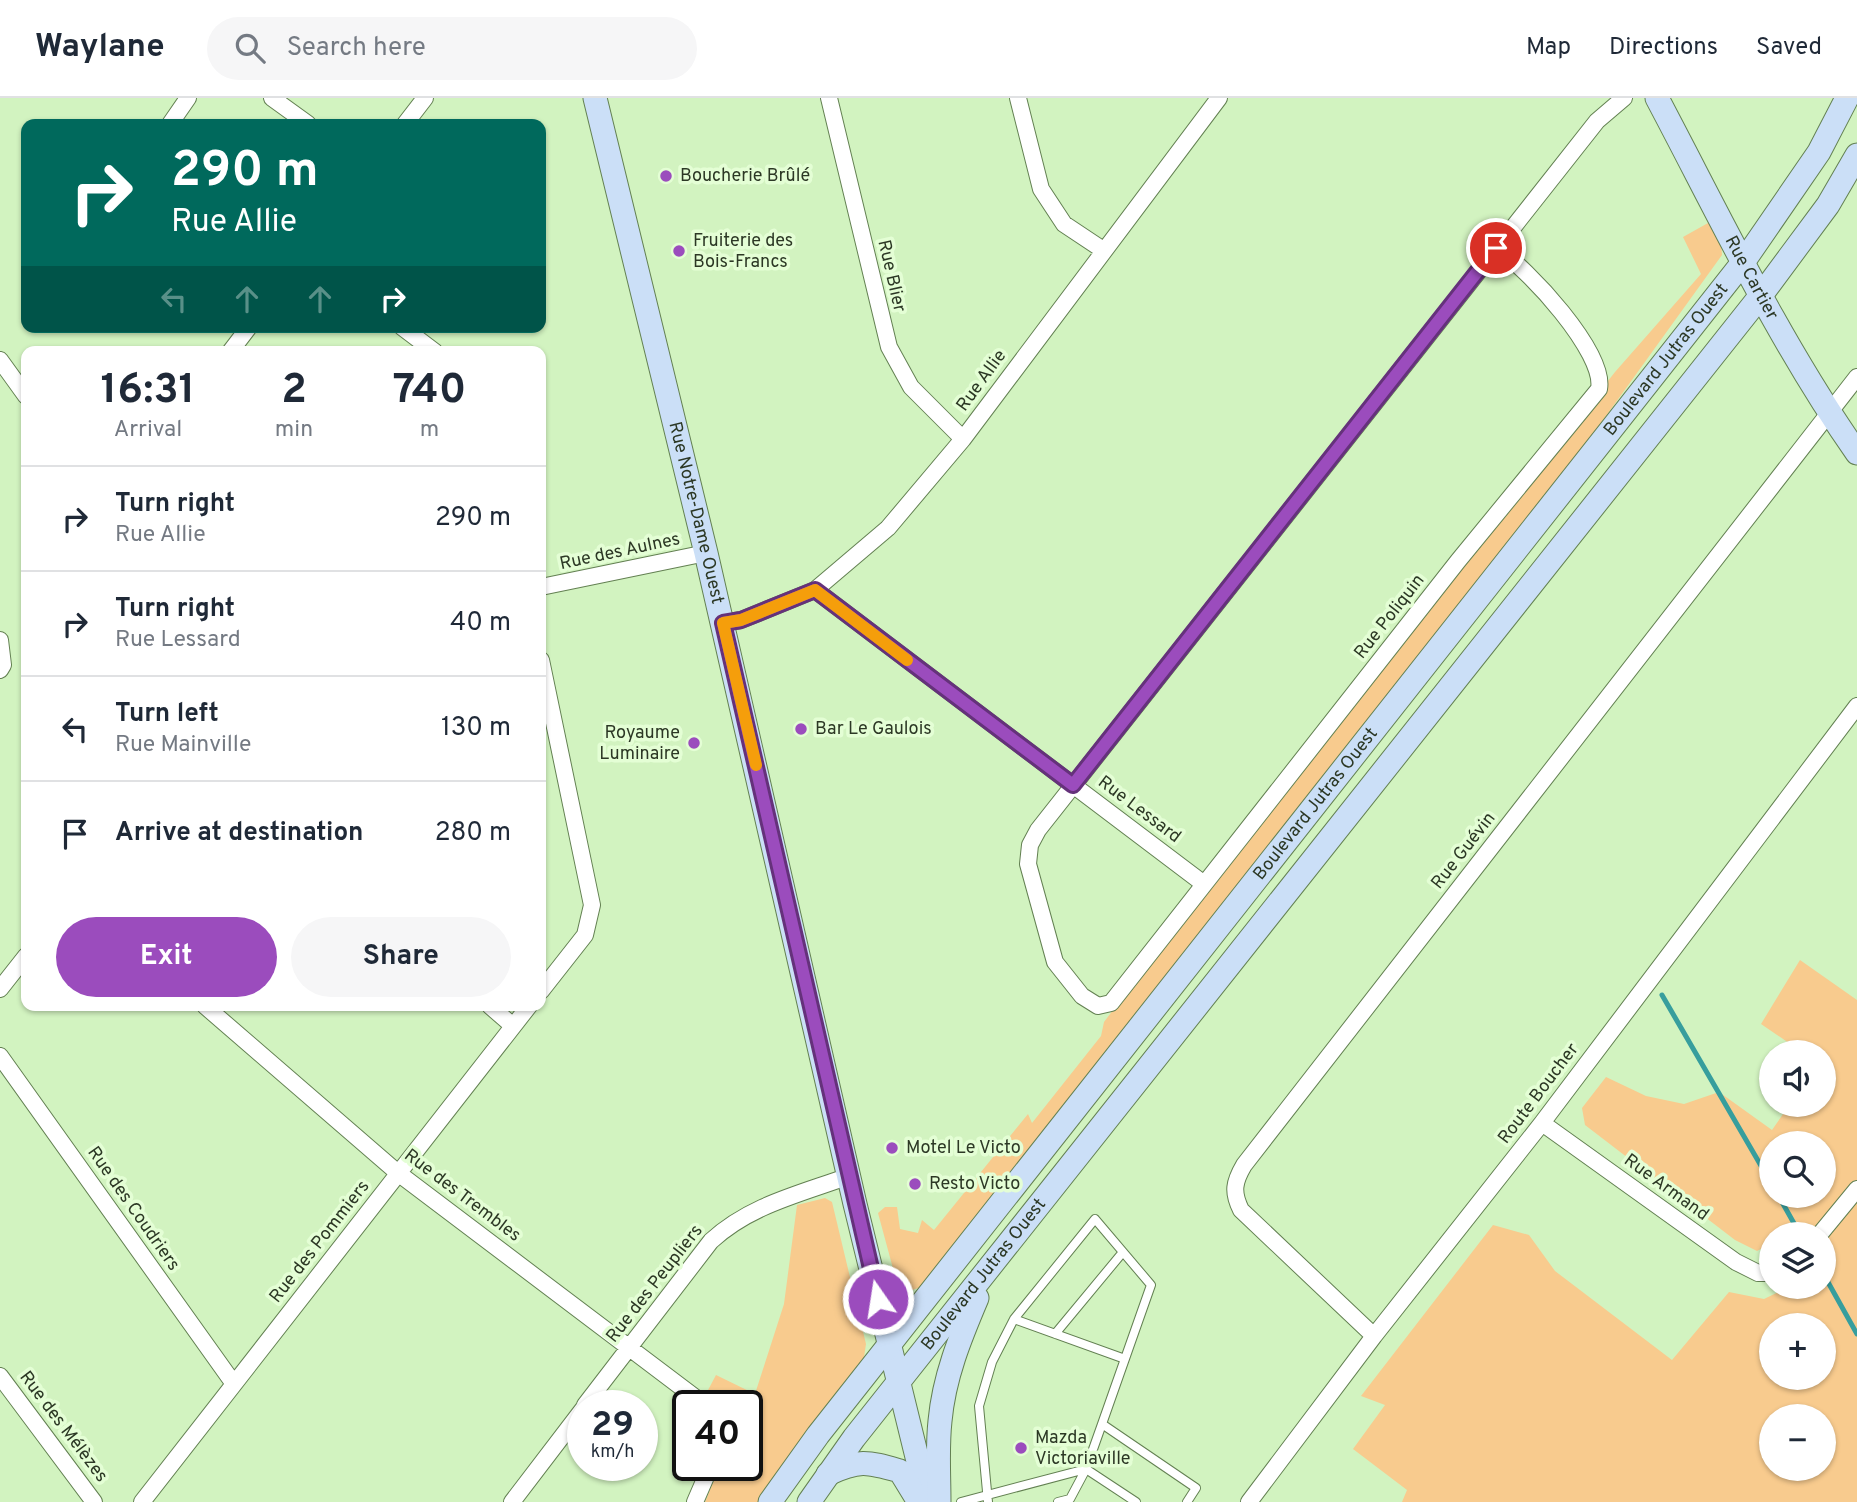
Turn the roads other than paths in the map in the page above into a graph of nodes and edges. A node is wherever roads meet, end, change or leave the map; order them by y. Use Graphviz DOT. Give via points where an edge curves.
graph roads {
  1 [pos="188,98"];
  2 [pos="272,98"];
  3 [pos="425,98"];
  4 [pos="595,98"];
  5 [pos="829,98"];
  6 [pos="1018,98"];
  7 [pos="1219,98"];
  8 [pos="1624,98"];
  9 [pos="1657,98"];
  10 [pos="1847,98"];
  11 [pos="173,119"];
  12 [pos="301,119"];
  13 [pos="409,119"];
  14 [pos="1857,155"];
  15 [pos="1496,248"];
  16 [pos="1103,250"];
  17 [pos="1744,261"];
  18 [pos="1762,294"];
  19 [pos="410,333"];
  20 [pos="427,346"];
  21 [pos="0,360"];
  22 [pos="1857,377"];
  23 [pos="21,389"];
  24 [pos="1830,415"];
  25 [pos="963,439"];
  26 [pos="1857,453"];
  27 [pos="706,553"];
  28 [pos="546,586"];
  29 [pos="815,590"];
  30 [pos="723,623"];
  31 [pos="0,640"];
  32 [pos="0,670"];
  33 [pos="1857,706"];
  34 [pos="547,724"];
  35 [pos="1073,785"];
  36 [pos="1204,884"];
  37 [pos="21,962"];
  38 [pos="546,984"];
  39 [pos="0,989"];
  40 [pos="211,1011"];
  41 [pos="496,1011"];
  42 [pos="525,1011"];
  43 [pos="513,1026"];
  44 [pos="0,1056"];
  45 [pos="1542,1123"];
  46 [pos="398,1173"];
  47 [pos="849,1176"];
  48 [pos="1857,1189"];
  49 [pos="1830,1222"];
  50 [pos="1123,1252"];
  51 [pos="990,1269"];
  52 [pos="1759,1273"];
  53 [pos="1014,1319"];
  54 [pos="1055,1334"];
  55 [pos="1374,1336"];
  56 [pos="889,1346"];
  57 [pos="630,1347"];
  58 [pos="1125,1359"];
  59 [pos="0,1376"];
  60 [pos="234,1384"];
  61 [pos="898,1384"];
  62 [pos="597,1390"];
  63 [pos="686,1390"];
  64 [pos="1102,1424"];
  65 [pos="567,1429"];
  66 [pos="1086,1469"];
  67 [pos="828,1474"];
  68 [pos="704,1481"];
  69 [pos="987,1498"];
  70 [pos="94,1502"];
  71 [pos="142,1502"];
  72 [pos="512,1502"];
  73 [pos="695,1502"];
  74 [pos="770,1502"];
  75 [pos="809,1502"];
  76 [pos="919,1502"];
  77 [pos="928,1502"];
  78 [pos="939,1502"];
  79 [pos="961,1502"];
  80 [pos="1058,1502"];
  81 [pos="1136,1502"];
  82 [pos="1186,1502"];
  83 [pos="1249,1502"];
  1 -- 11 [label="street"];
  2 -- 12 [label="street"];
  3 -- 13 [label="street"];
  4 -- 27 [label="main road, Rue Notre-Dame Ouest"];
  5 -- 25 [label="street, Rue Blier" via="889,347 911,387"];
  6 -- 16 [label="street" via="1041,189 1064,224"];
  7 -- 16 [label="street, Rue Allie"];
  8 -- 15 [label="street" via="1597,121"];
  9 -- 17 [label="main road, Rue Cartier"];
  10 -- 17 [label="main road, Boulevard Jutras Ouest" via="1819,152"];
  14 -- 18 [label="main road, Boulevard Jutras Ouest" via="1828,205"];
  15 -- 35 [label="street"];
  15 -- 36 [label="street, Rue Poliquin" via="1514,259 1541,288 1593,356 1601,376 1599,388"];
  16 -- 25 [label="street, Rue Allie"];
  17 -- 18 [label="main road, Rue Cartier"];
  17 -- 56 [label="main road, Boulevard Jutras Ouest"];
  18 -- 24 [label="main road, Rue Cartier"];
  18 -- 51 [label="main road, Boulevard Jutras Ouest"];
  19 -- 20 [label="street"];
  21 -- 23 [label="street"];
  22 -- 24 [label="street, Rue Guévin"];
  24 -- 26 [label="main road, Rue Cartier"];
  24 -- 55 [label="street, Rue Guévin" via="1234,1181 1241,1210"];
  25 -- 29 [label="street, Rue Allie" via="888,528"];
  27 -- 28 [label="street, Rue des Aulnes"];
  27 -- 30 [label="main road, Rue Notre-Dame Ouest"];
  29 -- 30 [label="street, Rue Allie"];
  29 -- 35 [label="street, Rue Lessard"];
  30 -- 47 [label="main road, Rue Notre-Dame Ouest"];
  31 -- 32 [label="street"];
  33 -- 45 [label="street, Route Boucher"];
  34 -- 38 [label="street" via="592,905 584,935"];
  35 -- 36 [label="street, Rue Lessard"];
  35 -- 36 [label="street, Rue Poliquin" via="1038,830 1028,864 1055,962 1082,996 1098,1006 1111,1003"];
  37 -- 39 [label="street"];
  40 -- 46 [label="street, Rue des Trembles"];
  41 -- 43 [label="street"];
  42 -- 43 [label="street, Rue des Pommiers"];
  43 -- 46 [label="street, Rue des Pommiers"];
  44 -- 60 [label="street, Rue des Coudriers"];
  45 -- 52 [label="street, Rue Armand" via="1736,1262"];
  45 -- 55 [label="street, Route Boucher"];
  46 -- 57 [label="street, Rue des Trembles"];
  46 -- 60 [label="street, Rue des Pommiers"];
  47 -- 56 [label="main road, Rue Notre-Dame Ouest"];
  47 -- 57 [label="street, Rue des Peupliers" via="763,1206 727,1227 711,1241"];
  48 -- 49 [label="street"];
  50 -- 53 [label="lane" via="1095,1220"];
  50 -- 54 [label="lane"];
  50 -- 58 [label="lane" via="1151,1285"];
  51 -- 61 [label="main road, Boulevard Jutras Ouest"];
  51 -- 78 [label="main road" via="947,1375 939,1424"];
  53 -- 54 [label="lane"];
  53 -- 69 [label="lane" via="992,1362 979,1406"];
  54 -- 58 [label="lane"];
  55 -- 83 [label="street, Route Boucher"];
  56 -- 61 [label="main road, Rue Notre-Dame Ouest"];
  56 -- 74 [label="main road, Boulevard Jutras Ouest"];
  57 -- 62 [label="street, Rue des Peupliers"];
  57 -- 63 [label="street, Rue des Trembles"];
  58 -- 64 [label="lane"];
  59 -- 70 [label="street, Rue des Mélèzes"];
  60 -- 71 [label="street, Rue des Pommiers"];
  61 -- 67 [label="main road, Boulevard Jutras Ouest"];
  61 -- 77 [label="main road, Rue Notre-Dame Ouest"];
  64 -- 66 [label="lane"];
  64 -- 82 [label="lane" via="1196,1488"];
  65 -- 72 [label="street, Rue des Peupliers"];
  66 -- 69 [label="lane"];
  66 -- 80 [label="lane" via="1070,1499"];
  66 -- 81 [label="lane"];
  67 -- 75 [label="main road, Boulevard Jutras Ouest"];
  67 -- 76 [label="main road" via="866,1462 900,1472"];
  68 -- 73 [label="street"];
  69 -- 79 [label="lane"];
}
